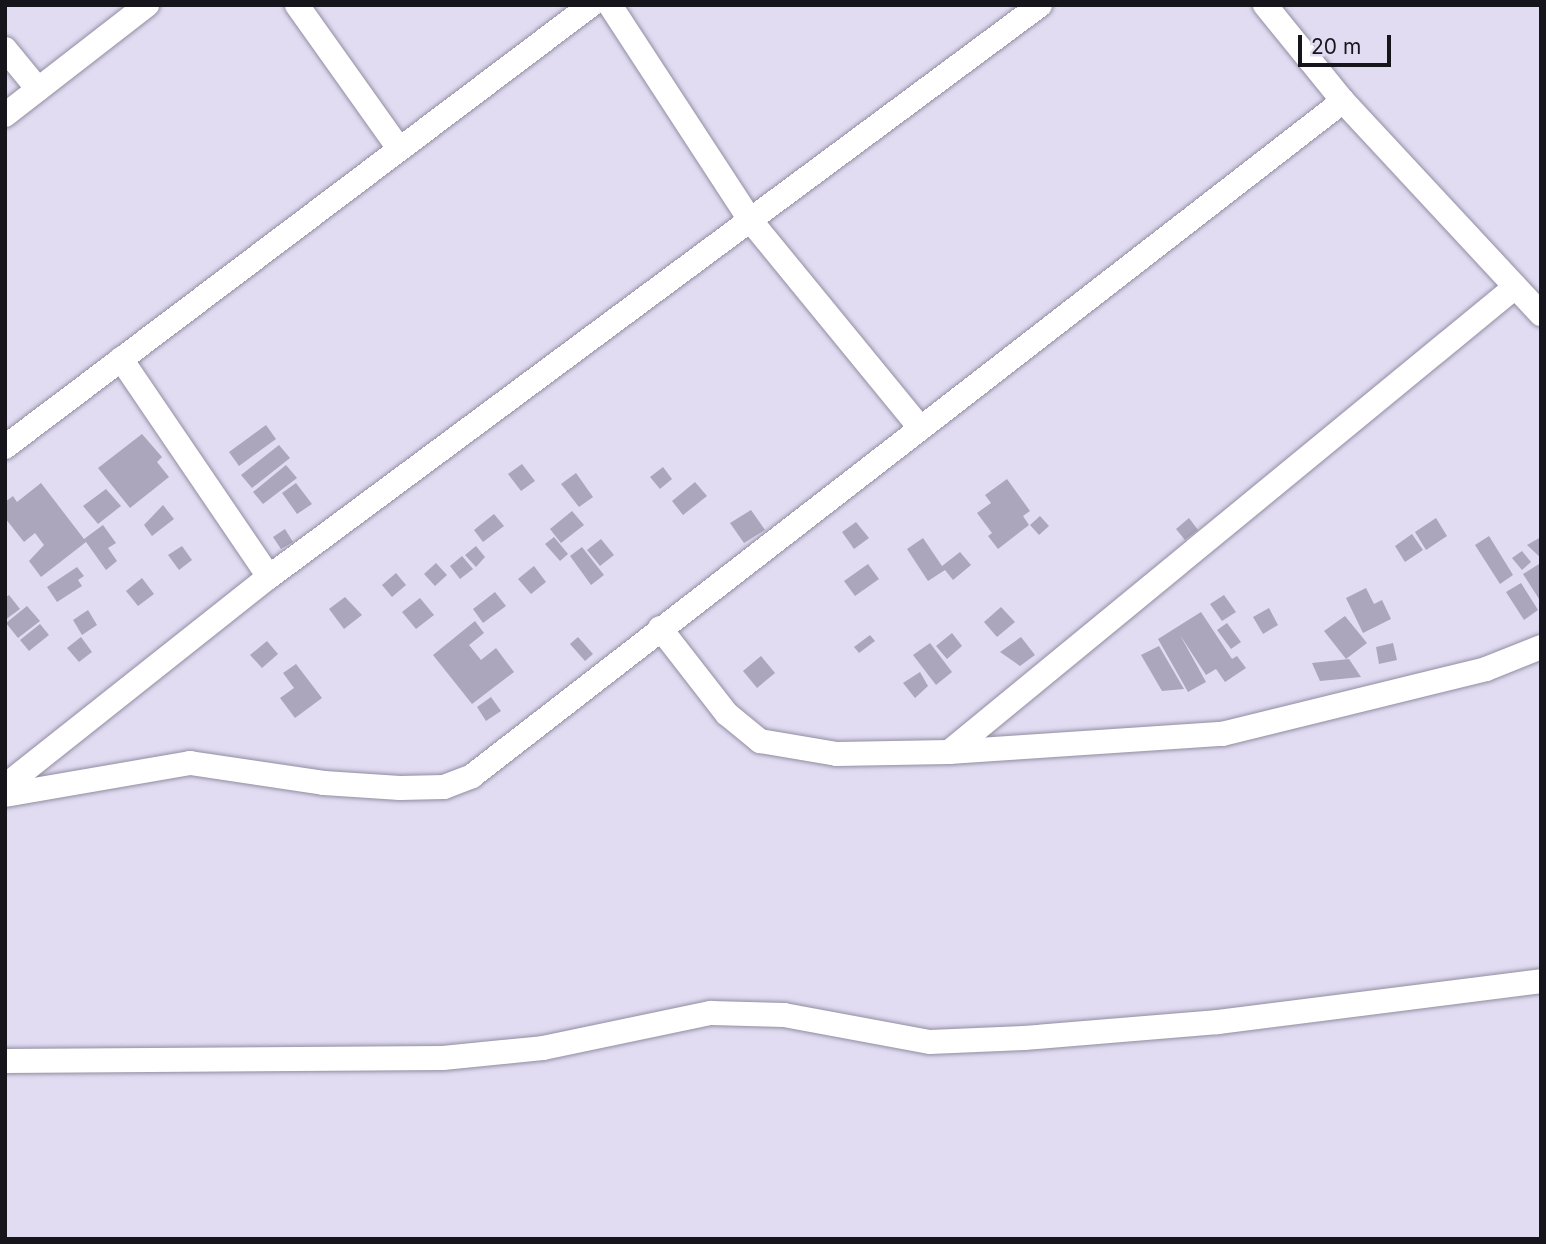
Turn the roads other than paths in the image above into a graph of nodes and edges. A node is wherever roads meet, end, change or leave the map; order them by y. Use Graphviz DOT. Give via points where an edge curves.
graph roads {
  1 [pos="148,5"];
  2 [pos="297,5"];
  3 [pos="591,5"];
  4 [pos="610,5"];
  5 [pos="1040,5"];
  6 [pos="1265,5"];
  7 [pos="5,49"];
  8 [pos="38,89"];
  9 [pos="1343,101"];
  10 [pos="5,114"];
  11 [pos="398,147"];
  12 [pos="750,220"];
  13 [pos="1515,287"];
  14 [pos="1541,314"];
  15 [pos="121,359"];
  16 [pos="920,428"];
  17 [pos="5,447"];
  18 [pos="269,576"];
  19 [pos="660,628"];
  20 [pos="1541,648"];
  21 [pos="949,752"];
  22 [pos="5,786"];
  23 [pos="5,795"];
  24 [pos="1541,981"];
  25 [pos="5,1061"];
  1 -- 8 [label="street"];
  2 -- 11 [label="street"];
  3 -- 11 [label="street"];
  4 -- 12 [label="street"];
  5 -- 12 [label="street"];
  6 -- 9 [label="street"];
  7 -- 8 [label="street"];
  8 -- 10 [label="street"];
  9 -- 13 [label="street"];
  9 -- 16 [label="street"];
  11 -- 15 [label="street"];
  12 -- 16 [label="street"];
  12 -- 18 [label="street"];
  13 -- 14 [label="street"];
  13 -- 21 [label="street"];
  15 -- 17 [label="street"];
  15 -- 18 [label="street"];
  16 -- 19 [label="street"];
  18 -- 22 [label="street"];
  19 -- 21 [label="street" via="727,714 760,741 837,754"];
  19 -- 23 [label="street" via="472,776 444,787 324,783 190,763"];
  20 -- 21 [label="street" via="1486,669 1222,734"];
  24 -- 25 [label="street" via="1218,1022 1024,1038 930,1042 785,1015 711,1013 543,1048 443,1058"];
}
